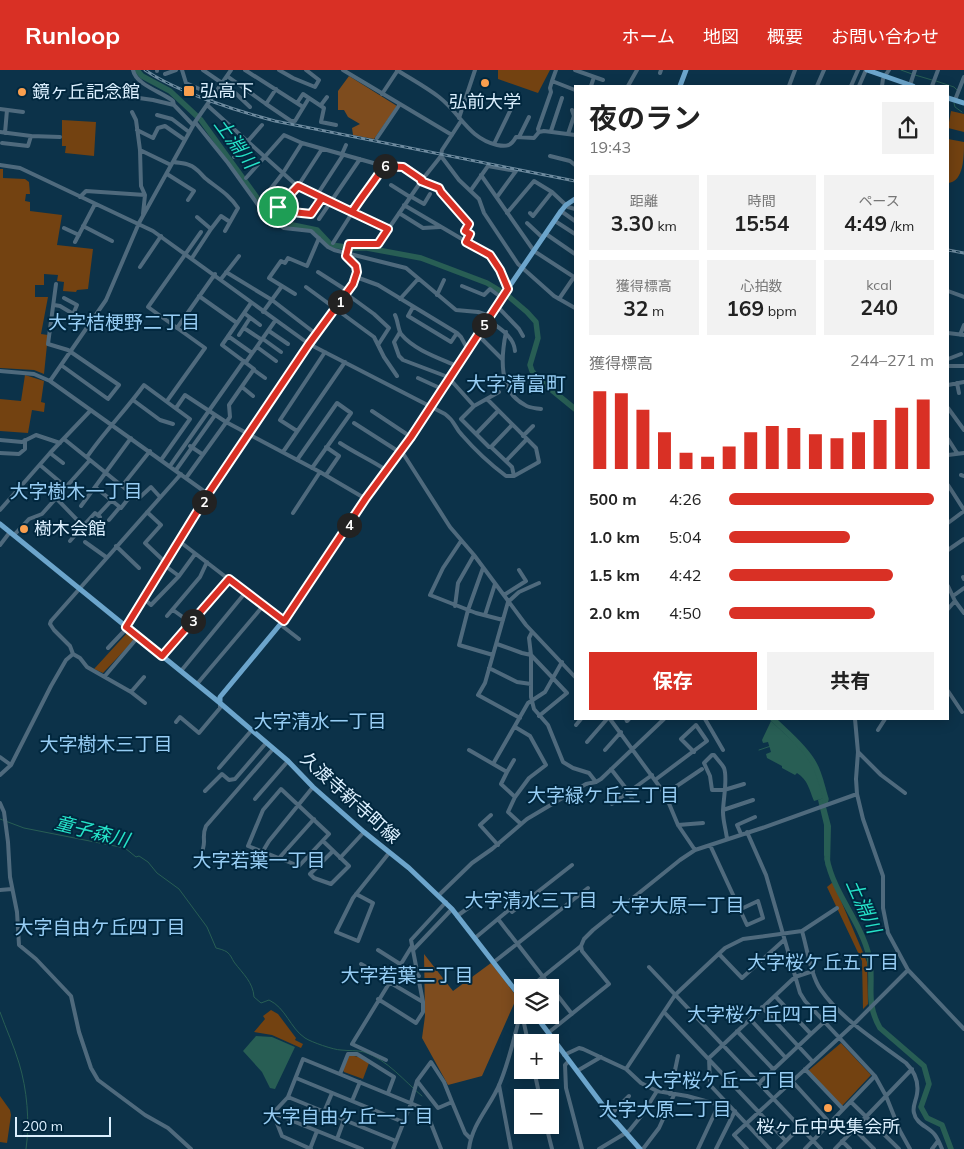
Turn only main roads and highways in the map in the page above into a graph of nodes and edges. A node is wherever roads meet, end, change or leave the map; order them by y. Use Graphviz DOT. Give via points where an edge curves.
graph roads {
  1 [pos="686,70"];
  2 [pos="866,70"];
  3 [pos="680,85"];
  4 [pos="908,85"];
  5 [pos="949,98"];
  6 [pos="964,103"];
  7 [pos="574,200"];
  8 [pos="0,524"];
  9 [pos="220,703"];
  10 [pos="514,986"];
  11 [pos="542,1024"];
  12 [pos="642,1149"];
  1 -- 3 [label="main road"];
  2 -- 4 [label="main road"];
  5 -- 6 [label="main road"];
  7 -- 9 [label="main road" via="561,211 411,437 282,623 220,697"];
  8 -- 9 [label="main road, 久渡寺新寺町線"];
  9 -- 10 [label="main road, 久渡寺新寺町線" via="439,895"];
  11 -- 12 [label="main road" via="610,1115"];
}
